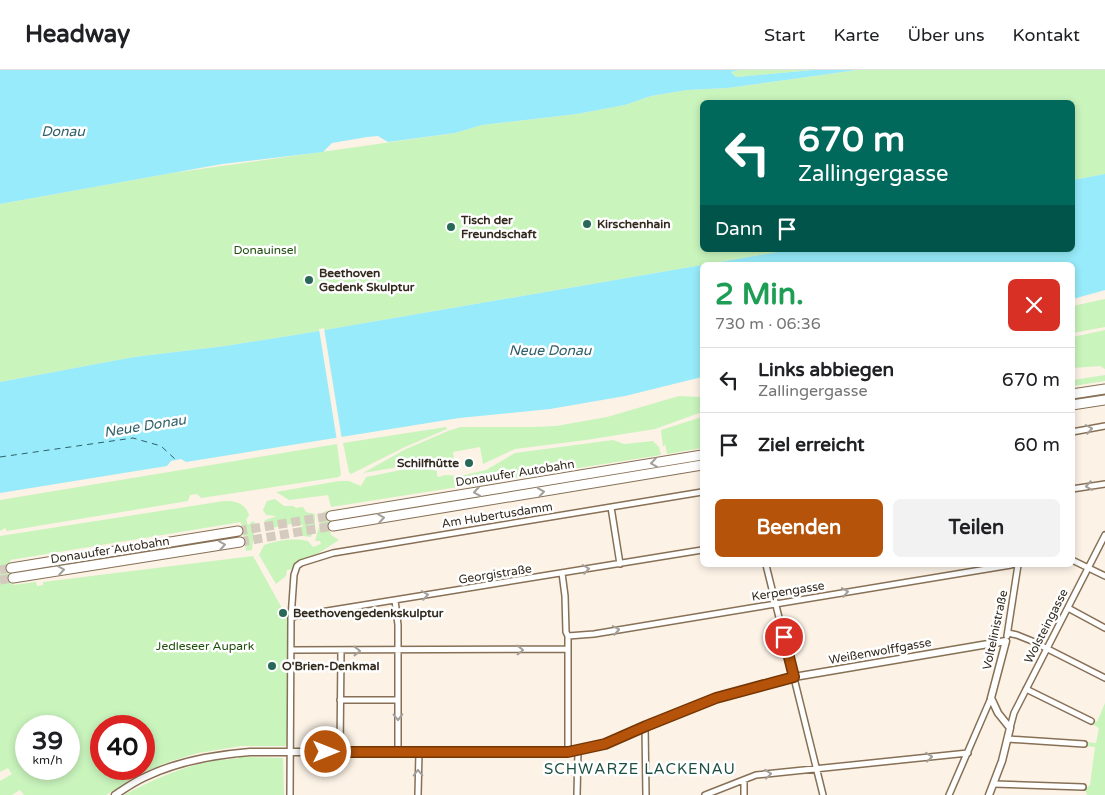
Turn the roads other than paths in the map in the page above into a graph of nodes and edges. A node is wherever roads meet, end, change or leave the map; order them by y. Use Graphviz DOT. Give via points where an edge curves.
graph roads {
  1 [pos="1105,389"];
  2 [pos="1075,394"];
  3 [pos="1105,400"];
  4 [pos="1075,405"];
  5 [pos="1105,426"];
  6 [pos="1075,431"];
  7 [pos="700,455"];
  8 [pos="700,465"];
  9 [pos="1105,484"];
  10 [pos="1075,489"];
  11 [pos="700,492"];
  12 [pos="611,507"];
  13 [pos="331,516"];
  14 [pos="333,526"];
  15 [pos="238,531"];
  16 [pos="1105,535"];
  17 [pos="240,542"];
  18 [pos="700,550"];
  19 [pos="1075,562"];
  20 [pos="620,564"];
  21 [pos="767,567"];
  22 [pos="999,567"];
  23 [pos="1018,567"];
  24 [pos="12,568"];
  25 [pos="1088,568"];
  26 [pos="562,573"];
  27 [pos="1105,576"];
  28 [pos="13,578"];
  29 [pos="395,600"];
  30 [pos="776,603"];
  31 [pos="1068,608"];
  32 [pos="291,618"];
  33 [pos="1105,628"];
  34 [pos="1008,633"];
  35 [pos="568,636"];
  36 [pos="1006,641"];
  37 [pos="568,649"];
  38 [pos="1047,649"];
  39 [pos="291,650"];
  40 [pos="398,650"];
  41 [pos="340,651"];
  42 [pos="794,677"];
  43 [pos="1105,678"];
  44 [pos="1026,689"];
  45 [pos="991,698"];
  46 [pos="340,700"];
  47 [pos="398,700"];
  48 [pos="1091,721"];
  49 [pos="646,726"];
  50 [pos="1010,728"];
  51 [pos="1008,739"];
  52 [pos="1084,744"];
  53 [pos="578,751"];
  54 [pos="290,752"];
  55 [pos="340,752"];
  56 [pos="398,752"];
  57 [pos="418,752"];
  58 [pos="568,752"];
  59 [pos="968,754"];
  60 [pos="816,769"];
  61 [pos="744,780"];
  62 [pos="994,784"];
  63 [pos="1083,787"];
  64 [pos="115,795"];
  65 [pos="290,795"];
  66 [pos="418,795"];
  67 [pos="577,795"];
  68 [pos="646,795"];
  69 [pos="705,795"];
  70 [pos="744,795"];
  71 [pos="823,795"];
  72 [pos="949,795"];
  73 [pos="989,795"];
  1 -- 2 [label="highway"];
  3 -- 4 [label="highway"];
  6 -- 5 [label="street, one-way"];
  7 -- 13 [label="highway, Donauufer Autobahn, one-way"];
  14 -- 8 [label="highway, Donauufer Autobahn, one-way"];
  9 -- 10 [label="street, one-way"];
  11 -- 12 [label="street, Am Hubertusdamm"];
  12 -- 20 [label="street"];
  12 -- 32 [label="street, Am Hubertusdamm" via="333,553 305,561 297,566 294,576"];
  15 -- 24 [label="highway, Donauufer Autobahn"];
  16 -- 25 [label="street, Wolsteingasse"];
  28 -- 17 [label="highway, Donauufer Autobahn, one-way"];
  18 -- 20 [label="street, Georgistraße"];
  19 -- 25 [label="street"];
  26 -- 20 [label="street, Georgistraße, one-way"];
  21 -- 30 [label="street"];
  30 -- 22 [label="street, Kerpengasse, one-way"];
  23 -- 34 [label="street, Voltelinistraße"];
  25 -- 27 [label="street"];
  25 -- 31 [label="street, Wolsteingasse"];
  29 -- 26 [label="street, Georgistraße, one-way"];
  26 -- 35 [label="street"];
  29 -- 32 [label="street, Georgistraße"];
  29 -- 40 [label="street"];
  35 -- 30 [label="street, Kerpengasse, one-way"];
  30 -- 42 [label="street"];
  31 -- 33 [label="street"];
  31 -- 38 [label="street, Wolsteingasse"];
  32 -- 39 [label="street"];
  34 -- 36 [label="street, Voltelinistraße"];
  34 -- 38 [label="street"];
  35 -- 37 [label="street"];
  36 -- 42 [label="street, Weißenwolffgasse"];
  36 -- 45 [label="street, Voltelinistraße"];
  40 -- 37 [label="street, one-way"];
  37 -- 58 [label="street"];
  38 -- 43 [label="street"];
  38 -- 44 [label="street, Wolsteingasse"];
  39 -- 41 [label="street"];
  39 -- 54 [label="street"];
  41 -- 40 [label="street, one-way"];
  40 -- 47 [label="street"];
  41 -- 46 [label="street"];
  42 -- 49 [label="street, Weißenwolffgasse" via="716,698"];
  42 -- 60 [label="street"];
  44 -- 48 [label="street"];
  44 -- 50 [label="street, Wolsteingasse"];
  45 -- 50 [label="street"];
  45 -- 59 [label="street, Voltelinistraße"];
  46 -- 47 [label="street"];
  46 -- 55 [label="street"];
  47 -- 56 [label="street, one-way"];
  49 -- 53 [label="street, Weißenwolffgasse" via="605,744"];
  49 -- 68 [label="street"];
  50 -- 51 [label="street"];
  51 -- 52 [label="street"];
  51 -- 62 [label="street"];
  53 -- 58 [label="street, Weißenwolffgasse"];
  53 -- 67 [label="street"];
  54 -- 55 [label="street, Weißenwolffgasse"];
  54 -- 64 [label="street, Weißenwolffgasse" via="204,757 144,777"];
  54 -- 65 [label="street"];
  55 -- 56 [label="street, Weißenwolffgasse"];
  56 -- 57 [label="street, Weißenwolffgasse"];
  57 -- 58 [label="street, Weißenwolffgasse"];
  66 -- 57 [label="street, one-way"];
  60 -- 59 [label="street, one-way"];
  59 -- 72 [label="street, Voltelinistraße"];
  61 -- 60 [label="street, one-way" via="756,775"];
  60 -- 71 [label="street"];
  61 -- 69 [label="street"];
  61 -- 70 [label="street"];
  62 -- 63 [label="street"];
  62 -- 73 [label="street"];
}
